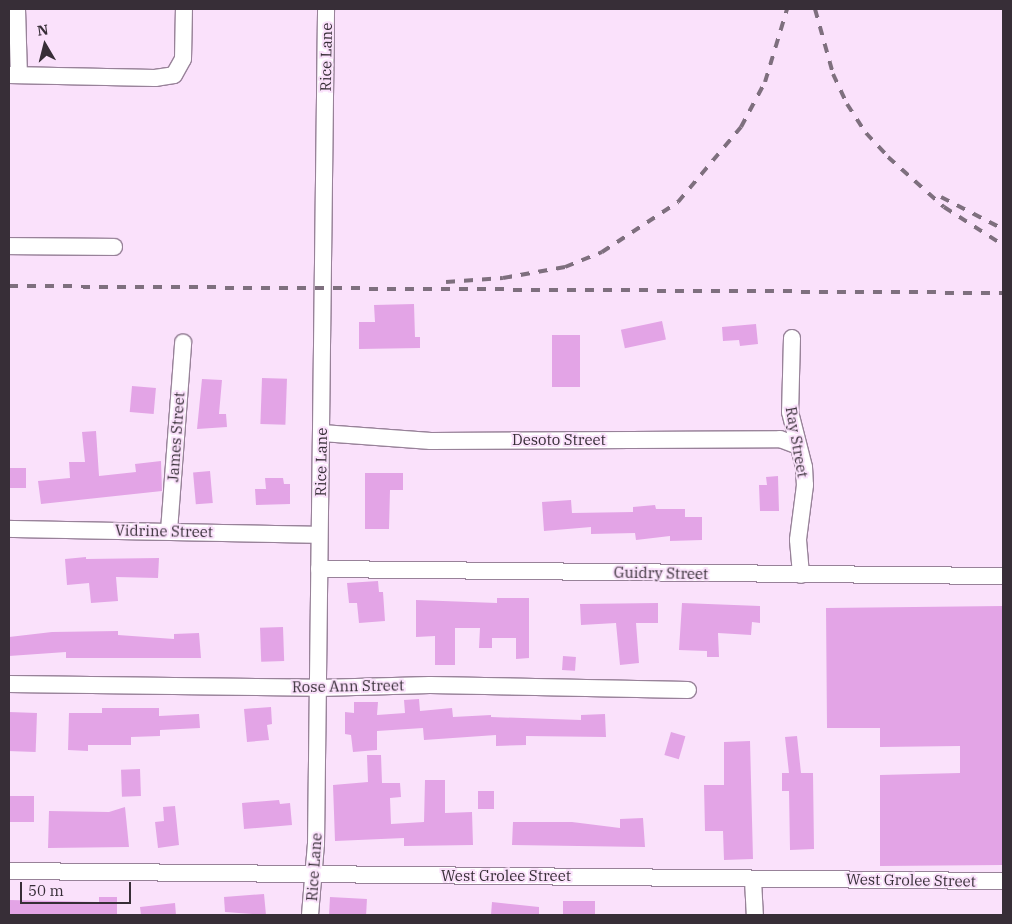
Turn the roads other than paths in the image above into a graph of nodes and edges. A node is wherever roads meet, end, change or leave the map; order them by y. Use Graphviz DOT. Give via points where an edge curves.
graph roads {
  1 [pos="17,9"];
  2 [pos="184,9"];
  3 [pos="326,9"];
  4 [pos="14,75"];
  5 [pos="9,246"];
  6 [pos="114,247"];
  7 [pos="792,338"];
  8 [pos="183,343"];
  9 [pos="322,434"];
  10 [pos="796,445"];
  11 [pos="9,529"];
  12 [pos="169,531"];
  13 [pos="319,534"];
  14 [pos="320,569"];
  15 [pos="801,575"];
  16 [pos="1003,576"];
  17 [pos="9,684"];
  18 [pos="318,688"];
  19 [pos="688,690"];
  20 [pos="9,872"];
  21 [pos="314,875"];
  22 [pos="753,880"];
  23 [pos="1003,881"];
  24 [pos="310,915"];
  25 [pos="755,915"];
  1 -- 4 [label="street"];
  2 -- 4 [label="street" via="183,59 174,75 155,78"];
  3 -- 9 [label="street, Rice Lane"];
  5 -- 6 [label="street"];
  7 -- 10 [label="street, Ray Street" via="790,412"];
  8 -- 12 [label="street, James Street"];
  9 -- 10 [label="street, Desoto Street" via="394,440 780,439"];
  9 -- 13 [label="street, Rice Lane"];
  10 -- 15 [label="street, Ray Street" via="804,467 805,486 798,540"];
  11 -- 12 [label="street, Vidrine Street"];
  12 -- 13 [label="street, Vidrine Street"];
  13 -- 14 [label="street, Rice Lane"];
  14 -- 15 [label="street, Guidry Street"];
  14 -- 18 [label="street, Rice Lane"];
  15 -- 16 [label="street, Guidry Street"];
  17 -- 18 [label="street, Rose Ann Street"];
  18 -- 19 [label="street, Rose Ann Street" via="430,684"];
  18 -- 21 [label="street, Rice Lane"];
  20 -- 21 [label="street, West Grolee Street"];
  21 -- 22 [label="street, West Grolee Street"];
  21 -- 24 [label="street, Rice Lane"];
  22 -- 23 [label="street, West Grolee Street"];
  22 -- 25 [label="street"];
}
